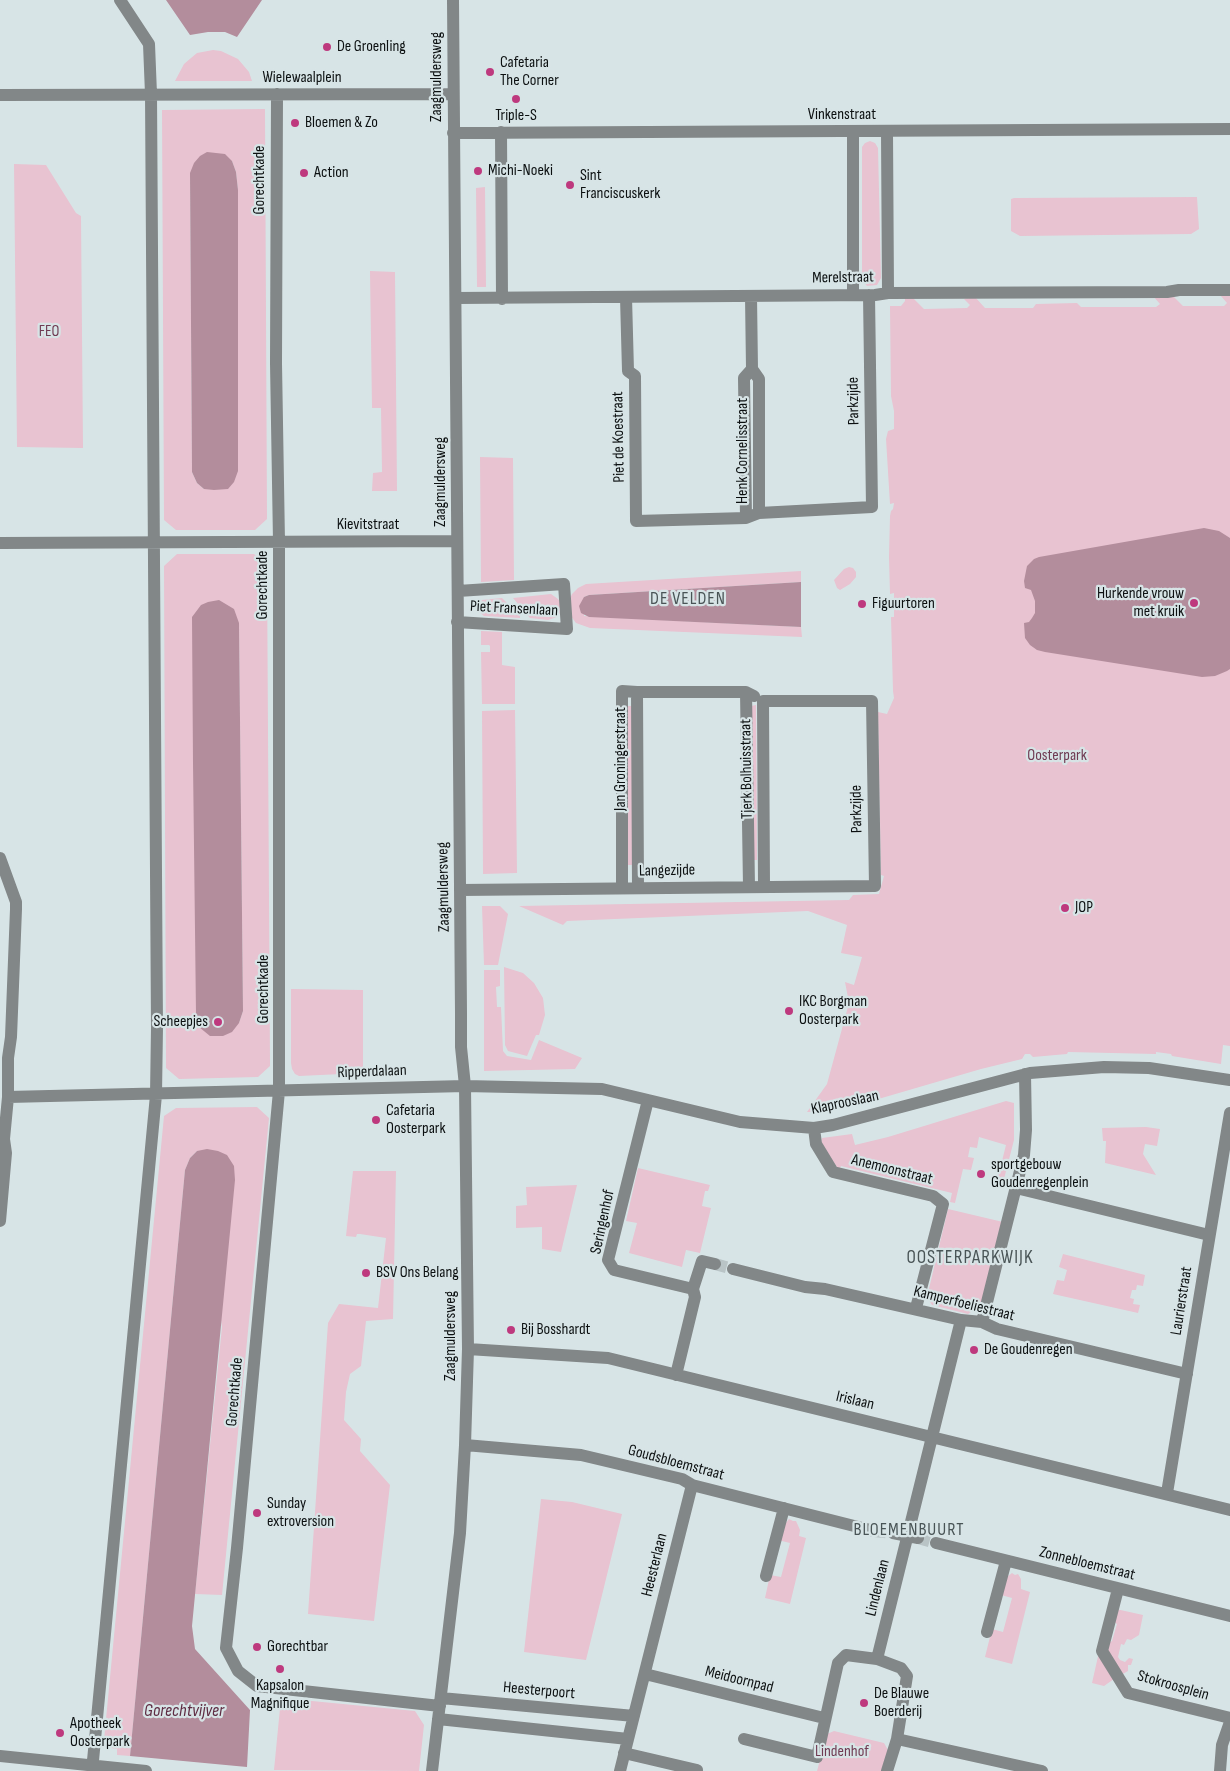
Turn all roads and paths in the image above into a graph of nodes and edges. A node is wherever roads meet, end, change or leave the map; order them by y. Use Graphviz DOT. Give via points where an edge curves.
graph roads {
  1 [pos="120,0"];
  2 [pos="453,0"];
  3 [pos="151,94"];
  4 [pos="277,94"];
  5 [pos="453,94"];
  6 [pos="0,95"];
  7 [pos="1230,129"];
  8 [pos="501,132"];
  9 [pos="853,132"];
  10 [pos="887,132"];
  11 [pos="453,133"];
  12 [pos="1230,290"];
  13 [pos="888,293"];
  14 [pos="853,295"];
  15 [pos="869,295"];
  16 [pos="751,296"];
  17 [pos="626,297"];
  18 [pos="456,298"];
  19 [pos="502,299"];
  20 [pos="752,369"];
  21 [pos="872,507"];
  22 [pos="759,513"];
  23 [pos="746,518"];
  24 [pos="457,541"];
  25 [pos="154,542"];
  26 [pos="279,542"];
  27 [pos="0,543"];
  28 [pos="458,591"];
  29 [pos="457,622"];
  30 [pos="637,692"];
  31 [pos="746,692"];
  32 [pos="762,701"];
  33 [pos="872,701"];
  34 [pos="0,858"];
  35 [pos="764,886"];
  36 [pos="875,886"];
  37 [pos="749,887"];
  38 [pos="622,888"];
  39 [pos="638,888"];
  40 [pos="460,890"];
  41 [pos="4,1058"];
  42 [pos="1025,1074"];
  43 [pos="1230,1080"];
  44 [pos="465,1086"];
  45 [pos="279,1091"];
  46 [pos="156,1094"];
  47 [pos="8,1098"];
  48 [pos="648,1100"];
  49 [pos="1230,1113"];
  50 [pos="814,1128"];
  51 [pos="2,1139"];
  52 [pos="1016,1188"];
  53 [pos="0,1221"];
  54 [pos="1209,1235"];
  55 [pos="708,1263"];
  56 [pos="732,1269"];
  57 [pos="693,1290"];
  58 [pos="916,1308"];
  59 [pos="961,1320"];
  60 [pos="982,1322"];
  61 [pos="468,1349"];
  62 [pos="1187,1374"];
  63 [pos="676,1375"];
  64 [pos="931,1437"];
  65 [pos="466,1445"];
  66 [pos="692,1484"];
  67 [pos="1167,1493"];
  68 [pos="784,1508"];
  69 [pos="1230,1510"];
  70 [pos="874,1531"];
  71 [pos="893,1534"];
  72 [pos="913,1537"];
  73 [pos="936,1543"];
  74 [pos="1006,1561"];
  75 [pos="766,1576"];
  76 [pos="1118,1589"];
  77 [pos="1230,1616"];
  78 [pos="987,1632"];
  79 [pos="877,1659"];
  80 [pos="645,1674"];
  81 [pos="440,1708"];
  82 [pos="634,1716"];
  83 [pos="824,1718"];
  84 [pos="1230,1720"];
  85 [pos="628,1739"];
  86 [pos="744,1739"];
  87 [pos="897,1739"];
  88 [pos="624,1753"];
  89 [pos="0,1756"];
  90 [pos="92,1768"];
  91 [pos="697,1770"];
  92 [pos="146,1771"];
  93 [pos="432,1771"];
  94 [pos="620,1771"];
  95 [pos="887,1771"];
  96 [pos="1042,1771"];
  97 [pos="1220,1771"];
  1 -- 3 [label="street" via="149,44"];
  2 -- 5 [label="street, Zaagmuldersweg"];
  3 -- 4 [label="street, Wielewaalplein"];
  3 -- 6 [label="street, Wielewaalplein"];
  3 -- 25 [label="street"];
  4 -- 5 [label="street, Wielewaalplein"];
  4 -- 26 [label="street, Gorechtkade"];
  5 -- 11 [label="street, Zaagmuldersweg"];
  7 -- 10 [label="street, Vinkenstraat"];
  8 -- 9 [label="street, Vinkenstraat"];
  8 -- 11 [label="street, Vinkenstraat"];
  8 -- 19 [label="street"];
  9 -- 10 [label="street, Vinkenstraat"];
  9 -- 14 [label="street"];
  10 -- 13 [label="street"];
  11 -- 18 [label="street, Zaagmuldersweg"];
  12 -- 13 [label="street, Merelstraat"];
  13 -- 15 [label="street, Merelstraat"];
  14 -- 15 [label="street, Merelstraat"];
  14 -- 16 [label="street, Merelstraat"];
  15 -- 21 [label="street, Parkzijde"];
  16 -- 17 [label="street, Merelstraat"];
  16 -- 20 [label="street, Henk Cornelisstraat"];
  17 -- 19 [label="street, Merelstraat"];
  17 -- 23 [label="street, Piet de Koestraat" via="628,371 635,376 636,521"];
  18 -- 19 [label="street, Merelstraat"];
  18 -- 24 [label="street, Zaagmuldersweg"];
  20 -- 22 [label="street, Henk Cornelisstraat" via="759,379"];
  20 -- 23 [label="street, Henk Cornelisstraat" via="744,378"];
  21 -- 22 [label="street, Henk Cornelisstraat"];
  22 -- 23 [label="street"];
  24 -- 26 [label="street, Kievitstraat"];
  24 -- 28 [label="street, Zaagmuldersweg"];
  25 -- 26 [label="street, Kievitstraat"];
  25 -- 27 [label="street, Kievitstraat"];
  25 -- 46 [label="street"];
  26 -- 45 [label="street, Gorechtkade"];
  28 -- 29 [label="street, Zaagmuldersweg"];
  28 -- 29 [label="street, Piet Fransenlaan" via="564,584 567,628"];
  29 -- 40 [label="street, Zaagmuldersweg"];
  30 -- 31 [label="street"];
  30 -- 38 [label="street, Jan Groningerstraat" via="622,691"];
  30 -- 39 [label="street, Jan Groningerstraat"];
  31 -- 32 [label="street"];
  31 -- 37 [label="street, Tjerk Bolhuisstraat"];
  32 -- 33 [label="street, Tjerk Bolhuisstraat"];
  32 -- 35 [label="street, Tjerk Bolhuisstraat"];
  33 -- 36 [label="street, Parkzijde"];
  34 -- 41 [label="street" via="16,902 11,1036"];
  35 -- 36 [label="street, Langezijde"];
  35 -- 37 [label="street, Langezijde"];
  37 -- 39 [label="street, Langezijde"];
  38 -- 39 [label="street, Langezijde"];
  38 -- 40 [label="street, Langezijde"];
  40 -- 44 [label="street, Zaagmuldersweg"];
  41 -- 47 [label="street"];
  42 -- 43 [label="street, Klaprooslaan" via="1104,1067 1149,1068"];
  42 -- 50 [label="street, Klaprooslaan"];
  42 -- 52 [label="street" via="1026,1130"];
  44 -- 45 [label="street, Ripperdalaan"];
  44 -- 48 [label="street, Klaprooslaan" via="602,1089"];
  44 -- 61 [label="street, Zaagmuldersweg"];
  45 -- 46 [label="street, Ripperdalaan"];
  45 -- 81 [label="street, Gorechtkade" via="226,1648 238,1671 256,1686"];
  46 -- 47 [label="street"];
  46 -- 90 [label="street"];
  47 -- 51 [label="street"];
  48 -- 50 [label="street, Klaprooslaan" via="740,1122"];
  48 -- 57 [label="street, Seringenhof" via="608,1260 614,1270"];
  49 -- 54 [label="street, Laurierstraat"];
  50 -- 58 [label="street, Anemoonstraat" via="816,1144 833,1172 933,1196 943,1204"];
  51 -- 53 [label="street" via="6,1153"];
  52 -- 54 [label="street"];
  52 -- 60 [label="street"];
  54 -- 62 [label="street, Laurierstraat"];
  55 -- 57 [label="street"];
  56 -- 58 [label="street, Kamperfoeliestraat"];
  57 -- 63 [label="street" via="695,1297"];
  58 -- 59 [label="street, Kamperfoeliestraat"];
  59 -- 60 [label="street, Kamperfoeliestraat"];
  59 -- 64 [label="street, Lindenlaan"];
  60 -- 62 [label="street, Kamperfoeliestraat" via="997,1329"];
  61 -- 63 [label="street, Irislaan" via="608,1358"];
  61 -- 65 [label="street, Zaagmuldersweg"];
  62 -- 67 [label="street, Laurierstraat"];
  63 -- 64 [label="street, Irislaan"];
  64 -- 67 [label="street, Irislaan"];
  64 -- 72 [label="street, Lindenlaan"];
  65 -- 66 [label="street, Goudsbloemstraat" via="581,1455"];
  65 -- 81 [label="street, Zaagmuldersweg" via="460,1533"];
  66 -- 68 [label="street, Goudsbloemstraat"];
  66 -- 80 [label="street, Heesterlaan"];
  67 -- 69 [label="street, Irislaan"];
  68 -- 70 [label="street, Goudsbloemstraat"];
  68 -- 75 [label="street"];
  71 -- 72 [label="street"];
  72 -- 79 [label="street, Lindenlaan"];
  73 -- 74 [label="street, Zonnebloemstraat"];
  74 -- 76 [label="street, Zonnebloemstraat"];
  74 -- 78 [label="street"];
  76 -- 77 [label="street, Zonnebloemstraat"];
  76 -- 84 [label="street, Stokroosplein" via="1102,1651 1128,1692"];
  79 -- 83 [label="street" via="846,1655 838,1663"];
  79 -- 87 [label="street" via="901,1668 908,1676"];
  80 -- 82 [label="street"];
  80 -- 83 [label="street, Meidoornpad"];
  81 -- 82 [label="street, Heesterpoort"];
  81 -- 85 [label="street"];
  81 -- 93 [label="street, Zaagmuldersweg"];
  82 -- 85 [label="street"];
  83 -- 86 [label="street" via="817,1757"];
  84 -- 97 [label="street" via="1222,1745"];
  85 -- 88 [label="street"];
  87 -- 95 [label="street"];
  87 -- 96 [label="street"];
  88 -- 91 [label="street"];
  88 -- 94 [label="street"];
  89 -- 90 [label="street"];
  90 -- 92 [label="street"];
}
